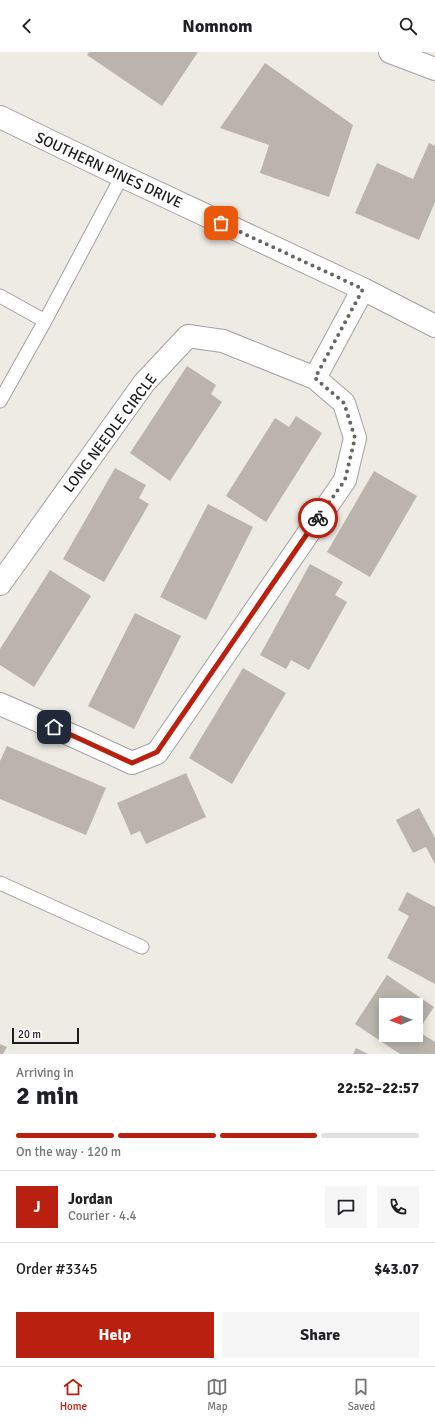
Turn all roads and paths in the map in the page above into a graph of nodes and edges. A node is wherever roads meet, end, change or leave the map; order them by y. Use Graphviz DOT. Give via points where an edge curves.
graph roads {
  1 [pos="390,52"];
  2 [pos="435,69"];
  3 [pos="0,117"];
  4 [pos="122,176"];
  5 [pos="363,289"];
  6 [pos="0,296"];
  7 [pos="45,322"];
  8 [pos="435,326"];
  9 [pos="315,378"];
  10 [pos="0,401"];
  11 [pos="0,584"];
  12 [pos="0,704"];
  13 [pos="0,883"];
  14 [pos="142,947"];
  1 -- 2 [label="street"];
  3 -- 4 [label="street, SOUTHERN PINES DRIVE"];
  4 -- 5 [label="street, SOUTHERN PINES DRIVE"];
  4 -- 7 [label="lane"];
  5 -- 8 [label="street, SOUTHERN PINES DRIVE"];
  5 -- 9 [label="street"];
  6 -- 7 [label="lane"];
  7 -- 10 [label="lane"];
  9 -- 11 [label="street, LONG NEEDLE CIRCLE" via="223,341 188,336 144,383"];
  9 -- 12 [label="street, LONG NEEDLE CIRCLE" via="344,403 355,438 345,480 157,752 132,763"];
  13 -- 14 [label="lane"];
}
